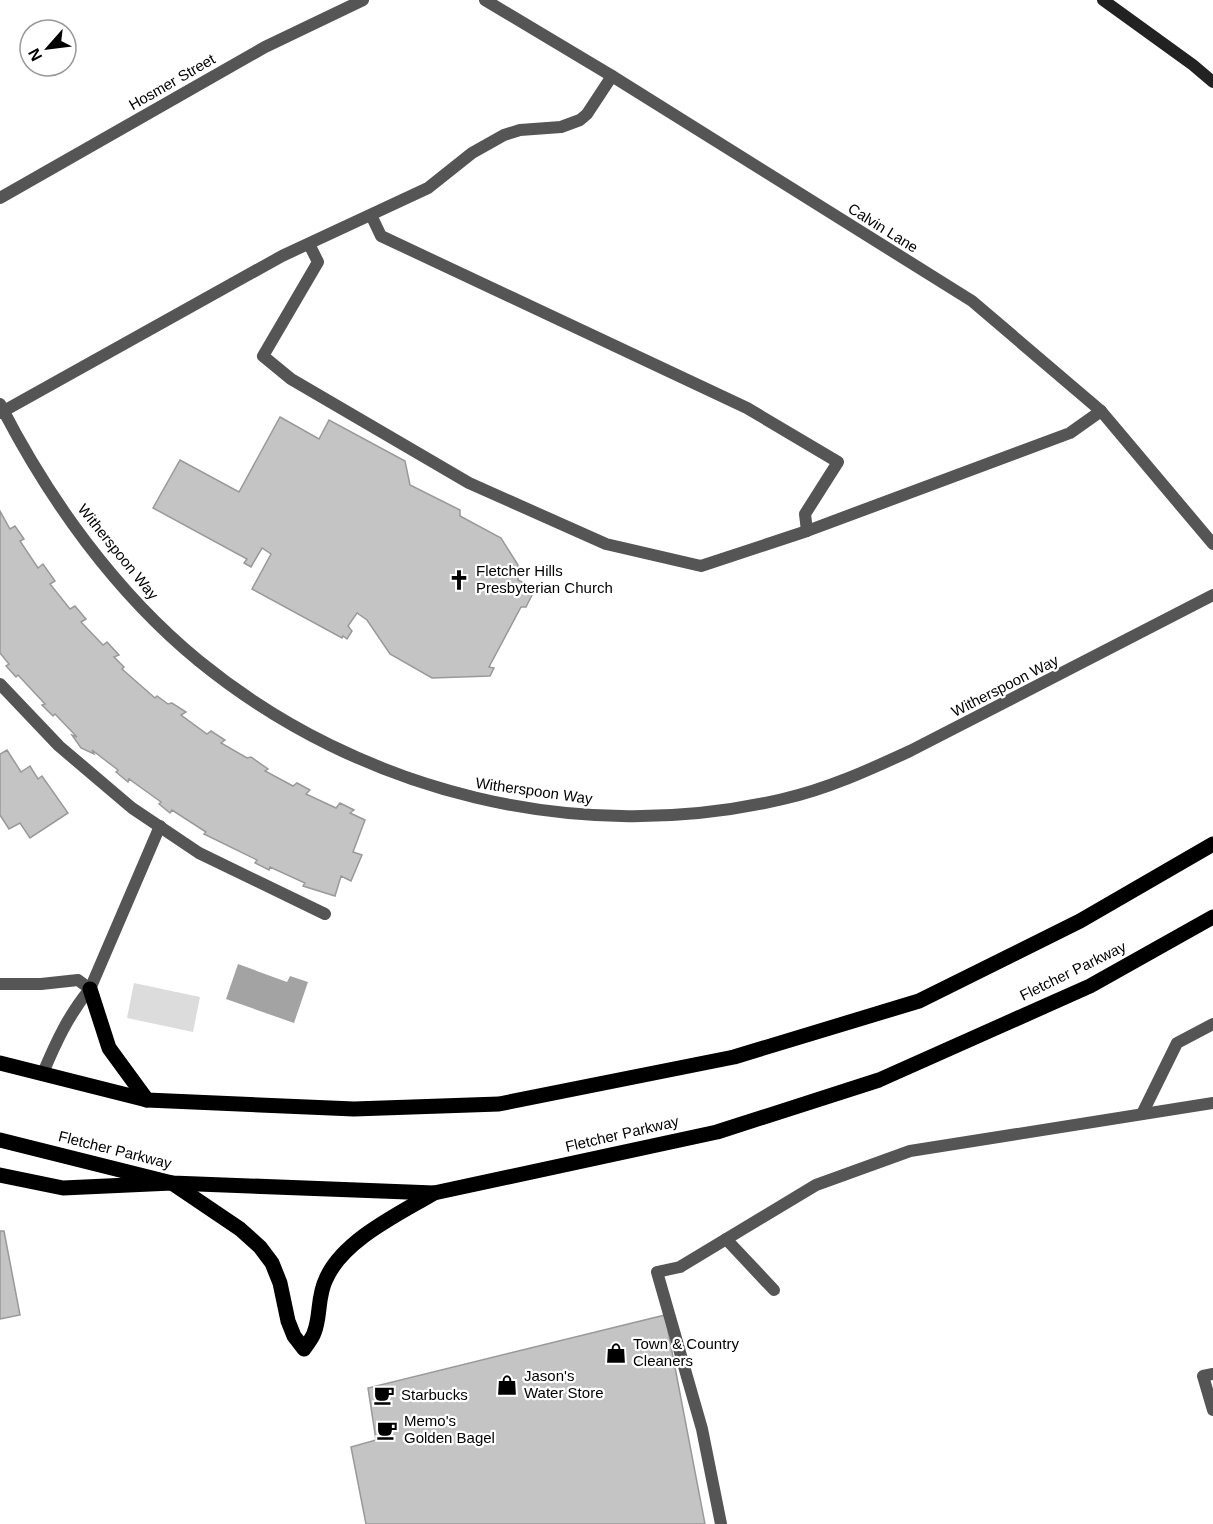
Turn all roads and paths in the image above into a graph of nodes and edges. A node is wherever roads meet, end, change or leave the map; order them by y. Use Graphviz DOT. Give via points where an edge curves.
graph roads {
  1 [pos="363,0"];
  2 [pos="485,0"];
  3 [pos="1103,0"];
  4 [pos="612,76"];
  5 [pos="1213,82"];
  6 [pos="0,198"];
  7 [pos="371,214"];
  8 [pos="309,243"];
  9 [pos="1,409"];
  10 [pos="1101,411"];
  11 [pos="807,531"];
  12 [pos="1213,544"];
  13 [pos="1213,595"];
  14 [pos="0,684"];
  15 [pos="160,826"];
  16 [pos="1213,844"];
  17 [pos="324,914"];
  18 [pos="1213,917"];
  19 [pos="0,984"];
  20 [pos="90,989"];
  21 [pos="1213,1024"];
  22 [pos="0,1062"];
  23 [pos="43,1072"];
  24 [pos="147,1100"];
  25 [pos="1213,1103"];
  26 [pos="1142,1114"];
  27 [pos="0,1140"];
  28 [pos="0,1174"];
  29 [pos="172,1183"];
  30 [pos="434,1193"];
  31 [pos="726,1239"];
  32 [pos="774,1290"];
  33 [pos="1208,1375"];
  34 [pos="1213,1410"];
  35 [pos="721,1524"];
  1 -- 6 [label="street, Hosmer Street" via="265,47"];
  2 -- 4 [label="street, Calvin Lane"];
  3 -- 5 [label="street"];
  4 -- 7 [label="street" via="580,120 561,127 504,135 472,153 428,188"];
  4 -- 10 [label="street, Calvin Lane" via="972,301"];
  7 -- 8 [label="street"];
  7 -- 11 [label="street" via="381,236 747,408 838,462 805,514"];
  8 -- 9 [label="street"];
  8 -- 11 [label="street" via="318,262 263,356 291,379 469,483 606,544 701,566"];
  9 -- 13 [label="street, Witherspoon Way" via="47,486 100,558 161,627 198,661 279,718 322,742 414,781 507,805 600,816 671,815 741,808 817,789 910,751"];
  10 -- 11 [label="street" via="1070,433"];
  10 -- 12 [label="street, Calvin Lane"];
  14 -- 15 [label="street" via="59,746 132,808"];
  15 -- 17 [label="street" via="199,853"];
  15 -- 20 [label="street"];
  16 -- 24 [label="main road" via="1080,921 919,1001 734,1058 499,1104 354,1109"];
  18 -- 30 [label="main road, Fletcher Parkway" via="1090,986 879,1080 717,1132"];
  19 -- 20 [label="street" via="78,980"];
  20 -- 23 [label="street" via="70,1017"];
  20 -- 24 [label="main road" via="109,1048"];
  21 -- 26 [label="street" via="1177,1043"];
  22 -- 23 [label="main road"];
  23 -- 24 [label="main road"];
  25 -- 26 [label="street"];
  26 -- 31 [label="street" via="910,1151 816,1185"];
  27 -- 29 [label="main road, Fletcher Parkway"];
  28 -- 29 [label="main road" via="63,1188"];
  29 -- 30 [label="main road, Fletcher Parkway"];
  29 -- 30 [label="main road" via="260,1247 272,1263 288,1321 304,1349 314,1333 326,1277 337,1260 356,1242"];
  31 -- 32 [label="street"];
  31 -- 35 [label="street" via="680,1267 657,1272 702,1430"];
  33 -- 34 [label="street"];
}
